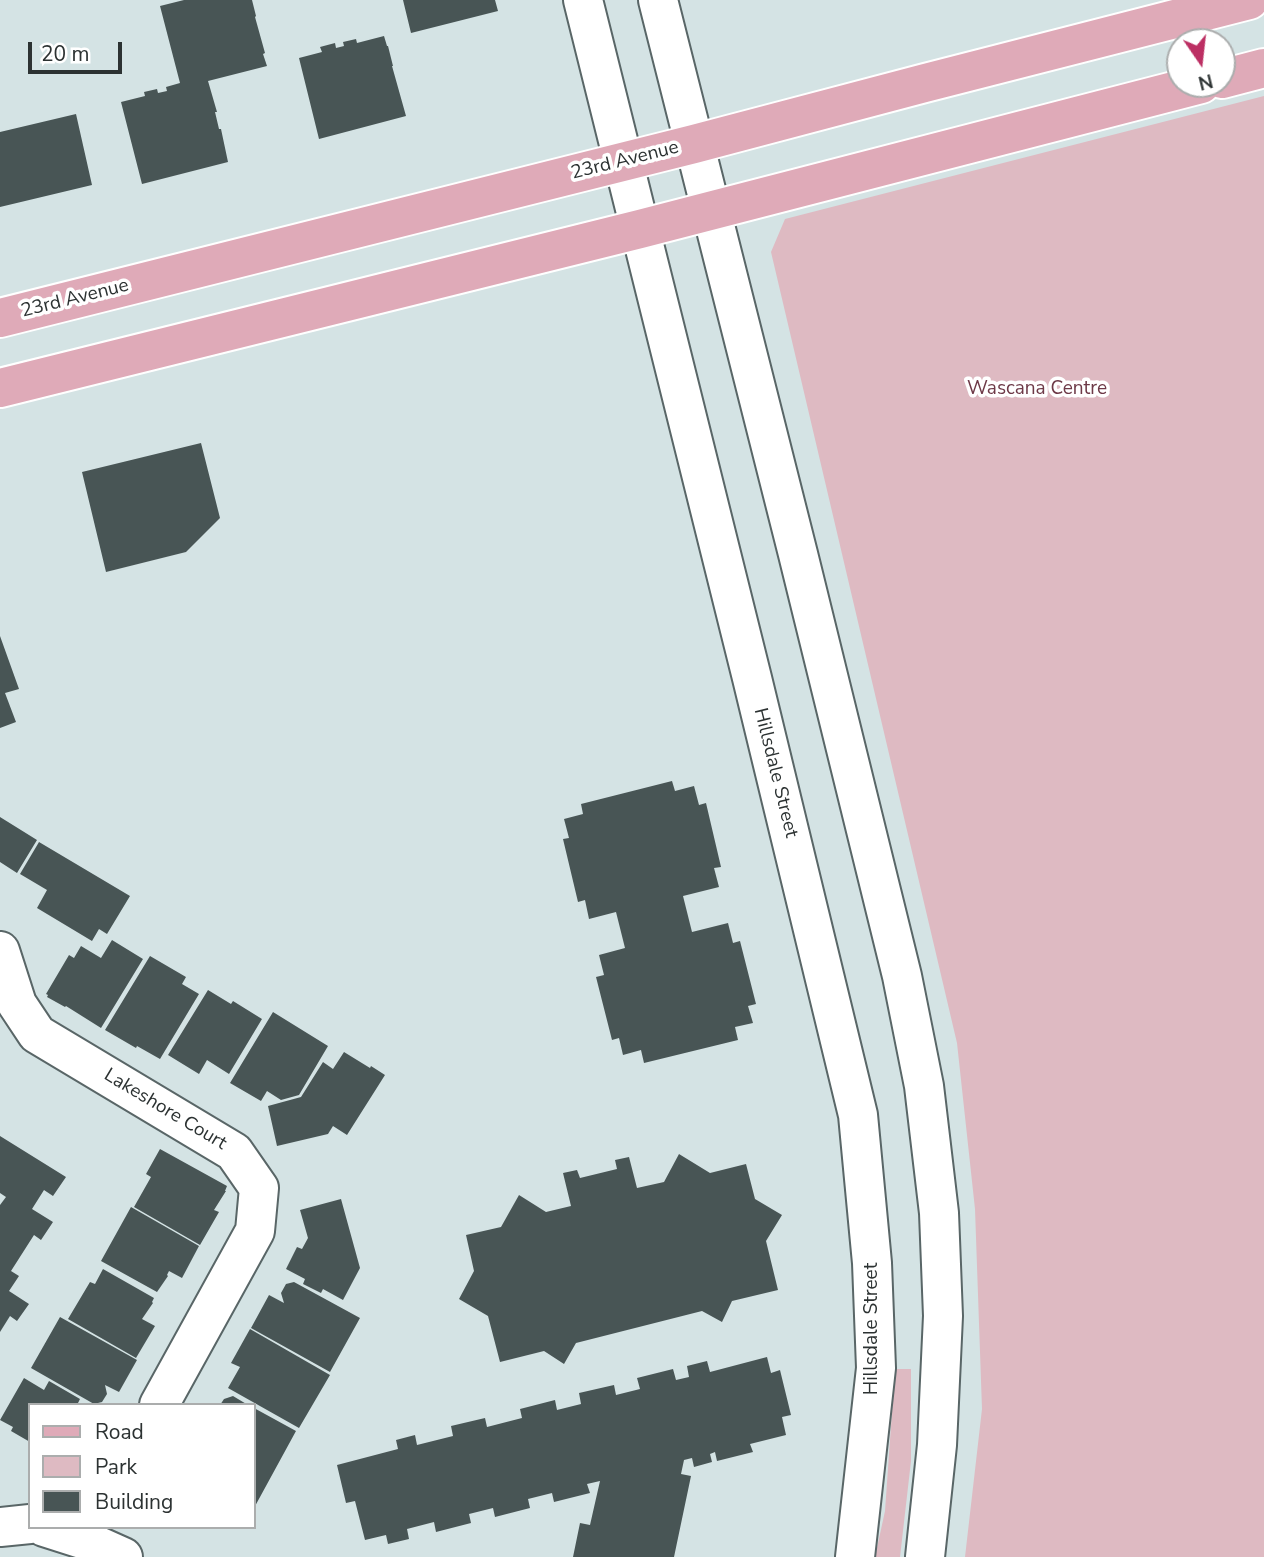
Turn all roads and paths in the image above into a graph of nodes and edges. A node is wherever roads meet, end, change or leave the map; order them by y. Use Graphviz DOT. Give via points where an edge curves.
graph roads {
  1 [pos="583,0"];
  2 [pos="658,0"];
  3 [pos="1249,0"];
  4 [pos="1264,68"];
  5 [pos="1236,75"];
  6 [pos="1166,93"];
  7 [pos="694,144"];
  8 [pos="623,162"];
  9 [pos="711,211"];
  10 [pos="640,229"];
  11 [pos="0,318"];
  12 [pos="0,388"];
  13 [pos="0,951"];
  14 [pos="160,1403"];
  15 [pos="28,1524"];
  16 [pos="0,1527"];
  17 [pos="57,1529"];
  18 [pos="89,1534"];
  19 [pos="123,1557"];
  20 [pos="855,1557"];
  21 [pos="925,1557"];
  1 -- 8 [label="street, Hillsdale Street"];
  2 -- 7 [label="street"];
  3 -- 7 [label="main road, 23rd Avenue"];
  4 -- 5 [label="main road"];
  6 -- 9 [label="main road"];
  7 -- 8 [label="main road, 23rd Avenue"];
  7 -- 9 [label="street"];
  8 -- 10 [label="street, Hillsdale Street"];
  8 -- 11 [label="main road, 23rd Avenue"];
  9 -- 10 [label="main road"];
  9 -- 21 [label="street" via="902,976 924,1086 939,1213 943,1316 937,1445"];
  10 -- 12 [label="main road"];
  10 -- 20 [label="street, Hillsdale Street" via="858,1115 876,1368"];
  13 -- 14 [label="street, Lakeshore Court" via="17,1004 37,1034 234,1152 259,1188 255,1231"];
  15 -- 16 [label="street"];
  17 -- 18 [label="street"];
  18 -- 19 [label="street"];
}
